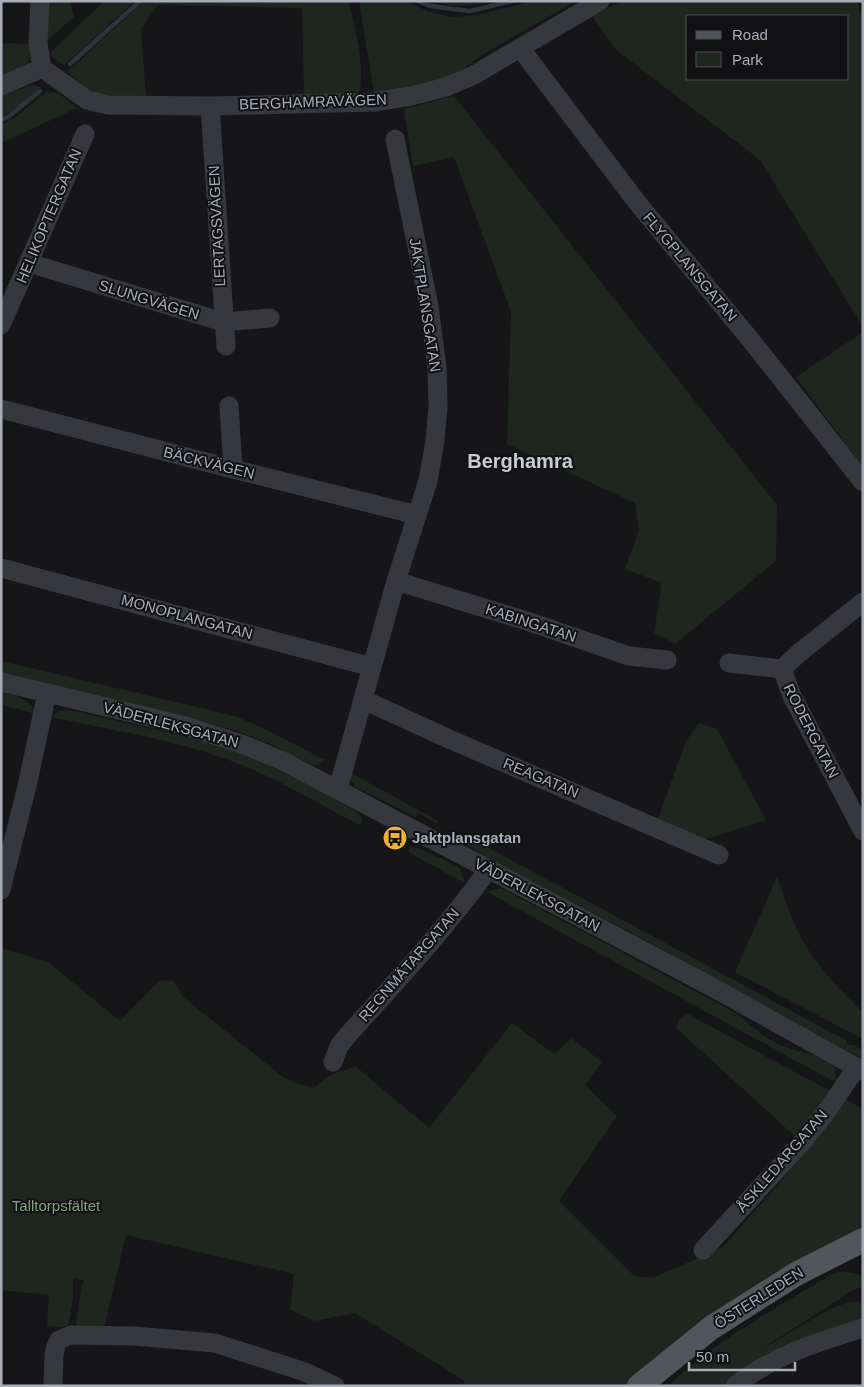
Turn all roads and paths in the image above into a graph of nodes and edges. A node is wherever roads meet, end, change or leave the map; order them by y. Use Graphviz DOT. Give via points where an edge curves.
graph roads {
  1 [pos="40,1"];
  2 [pos="600,1"];
  3 [pos="521,48"];
  4 [pos="42,68"];
  5 [pos="1,86"];
  6 [pos="210,106"];
  7 [pos="85,134"];
  8 [pos="395,139"];
  9 [pos="29,263"];
  10 [pos="270,318"];
  11 [pos="223,322"];
  12 [pos="1,325"];
  13 [pos="226,346"];
  14 [pos="229,406"];
  15 [pos="1,408"];
  16 [pos="233,469"];
  17 [pos="863,482"];
  18 [pos="417,515"];
  19 [pos="1,568"];
  20 [pos="396,581"];
  21 [pos="863,602"];
  22 [pos="667,660"];
  23 [pos="729,663"];
  24 [pos="372,667"];
  25 [pos="782,669"];
  26 [pos="1,682"];
  27 [pos="47,693"];
  28 [pos="364,700"];
  29 [pos="338,789"];
  30 [pos="863,831"];
  31 [pos="719,856"];
  32 [pos="488,870"];
  33 [pos="1,890"];
  34 [pos="333,1062"];
  35 [pos="859,1070"];
  36 [pos="861,1244"];
  37 [pos="703,1250"];
  38 [pos="863,1328"];
  39 [pos="53,1386"];
  40 [pos="335,1386"];
  41 [pos="639,1386"];
  42 [pos="735,1386"];
  1 -- 4 [label="street" via="38,44"];
  2 -- 3 [label="street, BERGHAMRAVÄGEN"];
  3 -- 6 [label="street, BERGHAMRAVÄGEN" via="474,75 446,87 411,96 374,102"];
  3 -- 17 [label="street, FLYGPLANSGATAN" via="636,201"];
  4 -- 5 [label="street"];
  4 -- 6 [label="street, BERGHAMRAVÄGEN" via="87,100 108,105"];
  6 -- 11 [label="street, LERTAGSVÄGEN"];
  7 -- 9 [label="street, HELIKOPTERGATAN"];
  8 -- 18 [label="street, JAKTPLANSGATAN" via="429,306 437,368 435,441 428,481"];
  9 -- 11 [label="street, SLUNGVÄGEN"];
  9 -- 12 [label="street, HELIKOPTERGATAN"];
  10 -- 11 [label="street, SLUNGVÄGEN"];
  11 -- 13 [label="street, LERTAGSVÄGEN"];
  14 -- 16 [label="street"];
  15 -- 16 [label="street, BÄCKVÄGEN"];
  16 -- 18 [label="street, BÄCKVÄGEN"];
  18 -- 20 [label="street, JAKTPLANSGATAN"];
  19 -- 24 [label="street, MONOPLANGATAN"];
  20 -- 22 [label="street, KABINGATAN" via="629,656"];
  20 -- 24 [label="street, JAKTPLANSGATAN"];
  21 -- 25 [label="street, RODERGATAN"];
  23 -- 25 [label="street"];
  24 -- 28 [label="street, JAKTPLANSGATAN"];
  25 -- 30 [label="street, RODERGATAN" via="792,696"];
  26 -- 27 [label="street, VÄDERLEKSGATAN"];
  27 -- 29 [label="street, VÄDERLEKSGATAN" via="186,726 242,744"];
  27 -- 33 [label="street"];
  28 -- 29 [label="street, JAKTPLANSGATAN"];
  28 -- 31 [label="street, REAGATAN"];
  29 -- 32 [label="street, VÄDERLEKSGATAN"];
  32 -- 34 [label="street, REGNMÄTARGATAN" via="347,1036"];
  32 -- 35 [label="street, VÄDERLEKSGATAN"];
  35 -- 37 [label="street, ÅSKLEDARGATAN" via="805,1138"];
  36 -- 41 [label="main road, ÖSTERLEDEN" via="796,1274 711,1328"];
  38 -- 42 [label="street" via="774,1360"];
  39 -- 40 [label="street" via="56,1346 59,1340 71,1335 215,1343 305,1372"];
}
